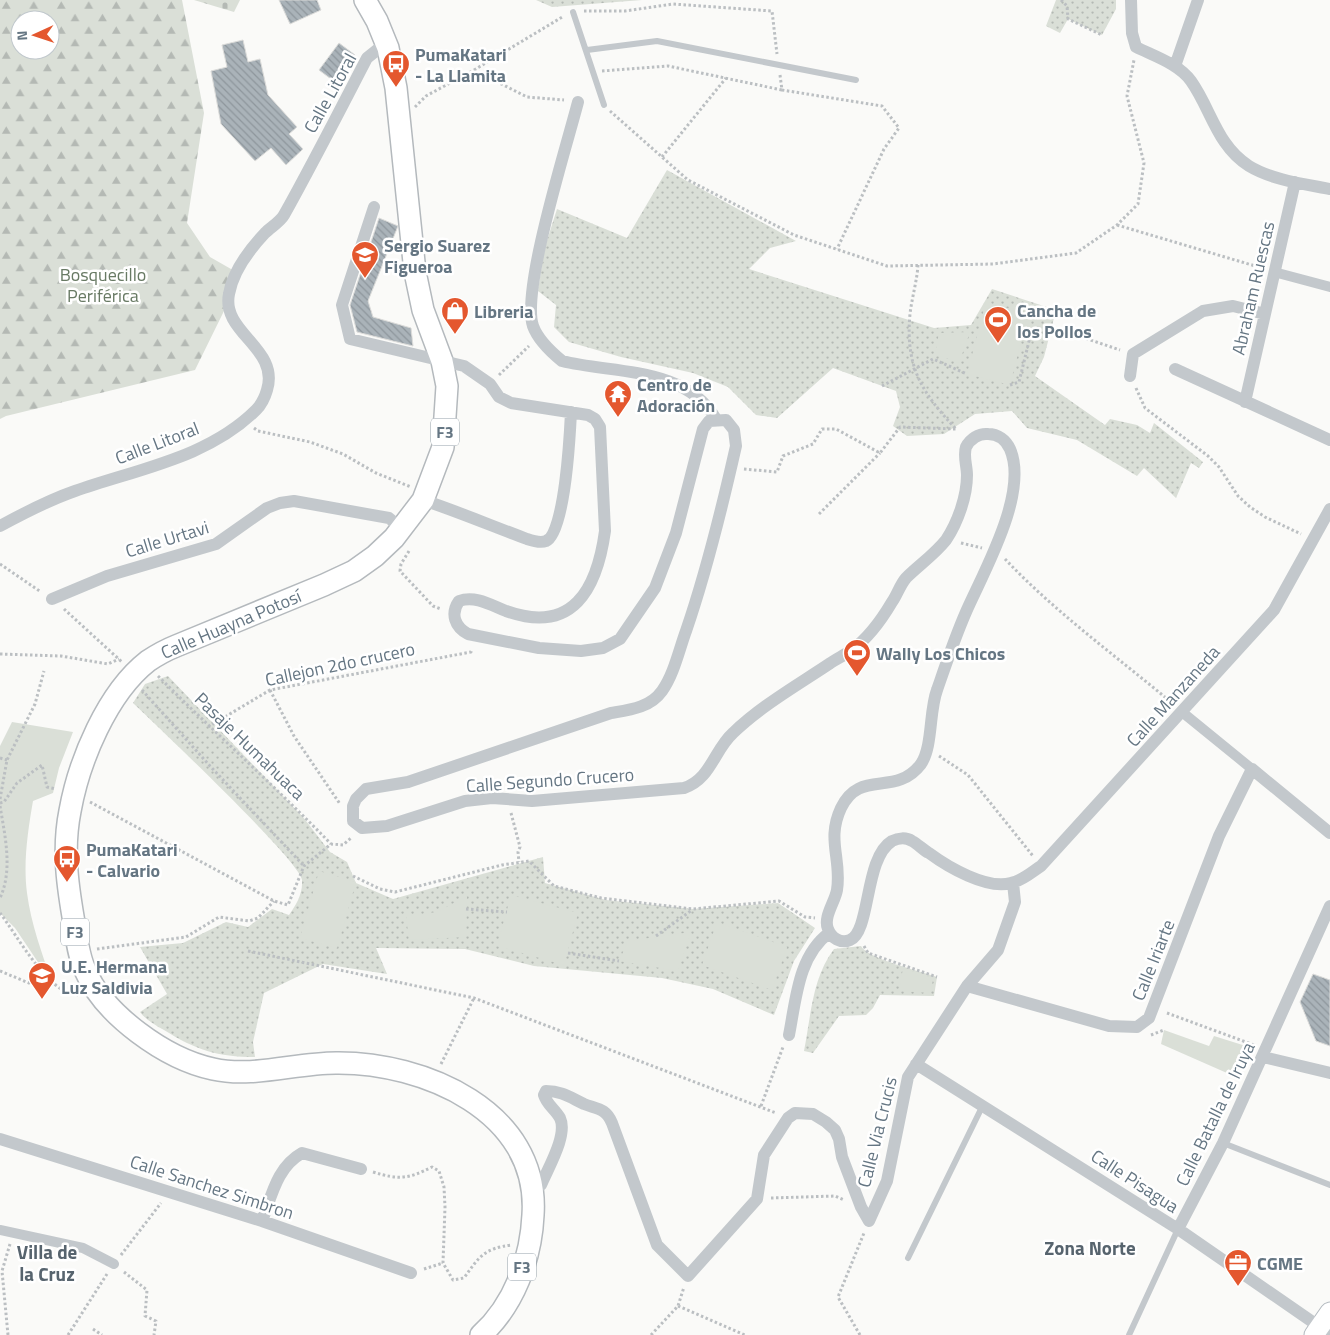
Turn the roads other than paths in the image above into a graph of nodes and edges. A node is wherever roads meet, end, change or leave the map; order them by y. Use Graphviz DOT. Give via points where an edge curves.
graph roads {
  1 [pos="364,0"];
  2 [pos="1132,0"];
  3 [pos="1198,0"];
  4 [pos="573,12"];
  5 [pos="388,48"];
  6 [pos="587,50"];
  7 [pos="1175,66"];
  8 [pos="856,80"];
  9 [pos="578,102"];
  10 [pos="604,105"];
  11 [pos="1295,182"];
  12 [pos="1330,188"];
  13 [pos="374,207"];
  14 [pos="1274,272"];
  15 [pos="1330,287"];
  16 [pos="1264,314"];
  17 [pos="442,361"];
  18 [pos="1175,368"];
  19 [pos="1130,376"];
  20 [pos="1245,402"];
  21 [pos="571,412"];
  22 [pos="716,419"];
  23 [pos="1330,440"];
  24 [pos="423,500"];
  25 [pos="1330,510"];
  26 [pos="0,526"];
  27 [pos="402,529"];
  28 [pos="52,599"];
  29 [pos="1182,712"];
  30 [pos="1252,769"];
  31 [pos="1330,833"];
  32 [pos="1013,883"];
  33 [pos="1330,906"];
  34 [pos="829,933"];
  35 [pos="967,986"];
  36 [pos="789,1035"];
  37 [pos="1264,1053"];
  38 [pos="916,1064"];
  39 [pos="1330,1073"];
  40 [pos="983,1104"];
  41 [pos="0,1139"];
  42 [pos="1223,1143"];
  43 [pos="361,1169"];
  44 [pos="1330,1185"];
  45 [pos="532,1188"];
  46 [pos="262,1220"];
  47 [pos="1178,1229"];
  48 [pos="0,1230"];
  49 [pos="908,1258"];
  50 [pos="114,1264"];
  51 [pos="411,1273"];
  52 [pos="1323,1327"];
  53 [pos="482,1335"];
  54 [pos="1129,1335"];
  1 -- 5 [label="highway, F3"];
  2 -- 7 [label="street" via="1132,33 1136,47"];
  3 -- 7 [label="street"];
  4 -- 6 [label="lane"];
  5 -- 17 [label="highway, Calle Huayna Potosí / F3" via="401,122 415,272 423,310"];
  5 -- 26 [label="street, Calle Litoral" via="377,50 367,58 283,217 254,246 238,269 228,306 233,319 268,363 270,380 258,409 194,451 74,491"];
  6 -- 8 [label="lane" via="657,41"];
  6 -- 10 [label="lane"];
  7 -- 11 [label="street" via="1191,79 1220,136 1233,153 1249,166"];
  9 -- 22 [label="street, Calle Segundo Crucero" via="537,260 532,312 534,326 552,353 562,361 658,377 685,388 708,405"];
  11 -- 12 [label="street"];
  11 -- 14 [label="street, Abraham Ruescas"];
  13 -- 17 [label="street" via="342,305 350,339"];
  14 -- 15 [label="street"];
  14 -- 16 [label="street, Abraham Ruescas"];
  16 -- 19 [label="street" via="1233,306 1203,311 1133,354"];
  16 -- 20 [label="street, Abraham Ruescas"];
  17 -- 21 [label="street" via="464,366 490,384 499,397 511,403"];
  17 -- 24 [label="highway, Calle Huayna Potosí / F3" via="448,386 443,447"];
  18 -- 20 [label="street"];
  20 -- 23 [label="street"];
  21 -- 22 [label="street" via="595,419 600,427 605,531 589,587 572,608 554,615 520,615 471,598 459,601 454,612 458,627 468,634 539,648 581,651 603,648 620,639 655,588 676,533 703,429 709,421"];
  21 -- 24 [label="street" via="560,513 549,540 528,539"];
  22 -- 34 [label="street, Calle Segundo Crucero" via="726,420 734,430 736,446 707,569 662,692 634,709 611,712 408,782 366,789 356,799 353,821 362,828 376,828 465,802 506,798 532,801 684,788 698,782 724,742 741,726 852,651 866,637 906,578 921,567 946,539 956,521 966,491 965,454 968,444 980,435 995,435 1005,441 1013,458 1012,500 994,551 964,614 936,692 922,762 905,778 858,787 848,794 836,820 833,839 837,890 827,919"];
  24 -- 27 [label="highway, Calle Huayna Potosí / F3"];
  25 -- 29 [label="street, Calle Manzaneda" via="1274,610"];
  27 -- 28 [label="street, Calle Urtavi" via="389,518 294,501 280,503 267,508 216,544 107,576"];
  27 -- 45 [label="highway, Calle Huayna Potosí / F3" via="375,556 354,571 176,646 156,656 136,672 87,750 69,813 65,858 80,953 84,969 99,995 132,1027 196,1065 215,1070 271,1071 339,1063 393,1069 452,1087 480,1107 510,1136 527,1166"];
  29 -- 30 [label="street"];
  29 -- 32 [label="street, Calle Manzaneda" via="1041,866"];
  30 -- 31 [label="street"];
  30 -- 35 [label="street, Calle Iriarte" via="1219,836 1149,1018 1137,1027 1109,1026"];
  32 -- 34 [label="street" via="991,883 966,875 911,840 898,839 884,848 870,884 860,931 854,938 842,941"];
  32 -- 35 [label="street, Calle Via Crucis" via="1015,902 998,950"];
  33 -- 37 [label="street, Calle Batalla de Iruya"];
  34 -- 36 [label="street" via="821,939 806,964"];
  35 -- 38 [label="street, Calle Via Crucis"];
  37 -- 39 [label="street"];
  37 -- 42 [label="street, Calle Batalla de Iruya"];
  38 -- 40 [label="street, Calle Pisagua"];
  38 -- 45 [label="street, Calle Via Crucis" via="908,1076 904,1092 887,1181 869,1221 842,1157 835,1130 813,1114 795,1113 788,1118 764,1155 757,1199 688,1276 657,1245 609,1115 603,1109 567,1094 546,1091 546,1101 559,1116 562,1134 541,1185"];
  40 -- 47 [label="street, Calle Pisagua"];
  40 -- 49 [label="lane"];
  41 -- 46 [label="street, Calle Sanchez Simbron"];
  42 -- 44 [label="lane"];
  42 -- 47 [label="street, Calle Batalla de Iruya"];
  43 -- 46 [label="street" via="302,1153 282,1169"];
  45 -- 53 [label="highway, Calle Huayna Potosí / F3" via="534,1207 530,1244 510,1300 497,1321"];
  46 -- 51 [label="street, Calle Sanchez Simbron"];
  47 -- 52 [label="street, Calle Pisagua"];
  47 -- 54 [label="lane, Calle Batalla de Iruya"];
  48 -- 50 [label="street" via="83,1248"];
}
